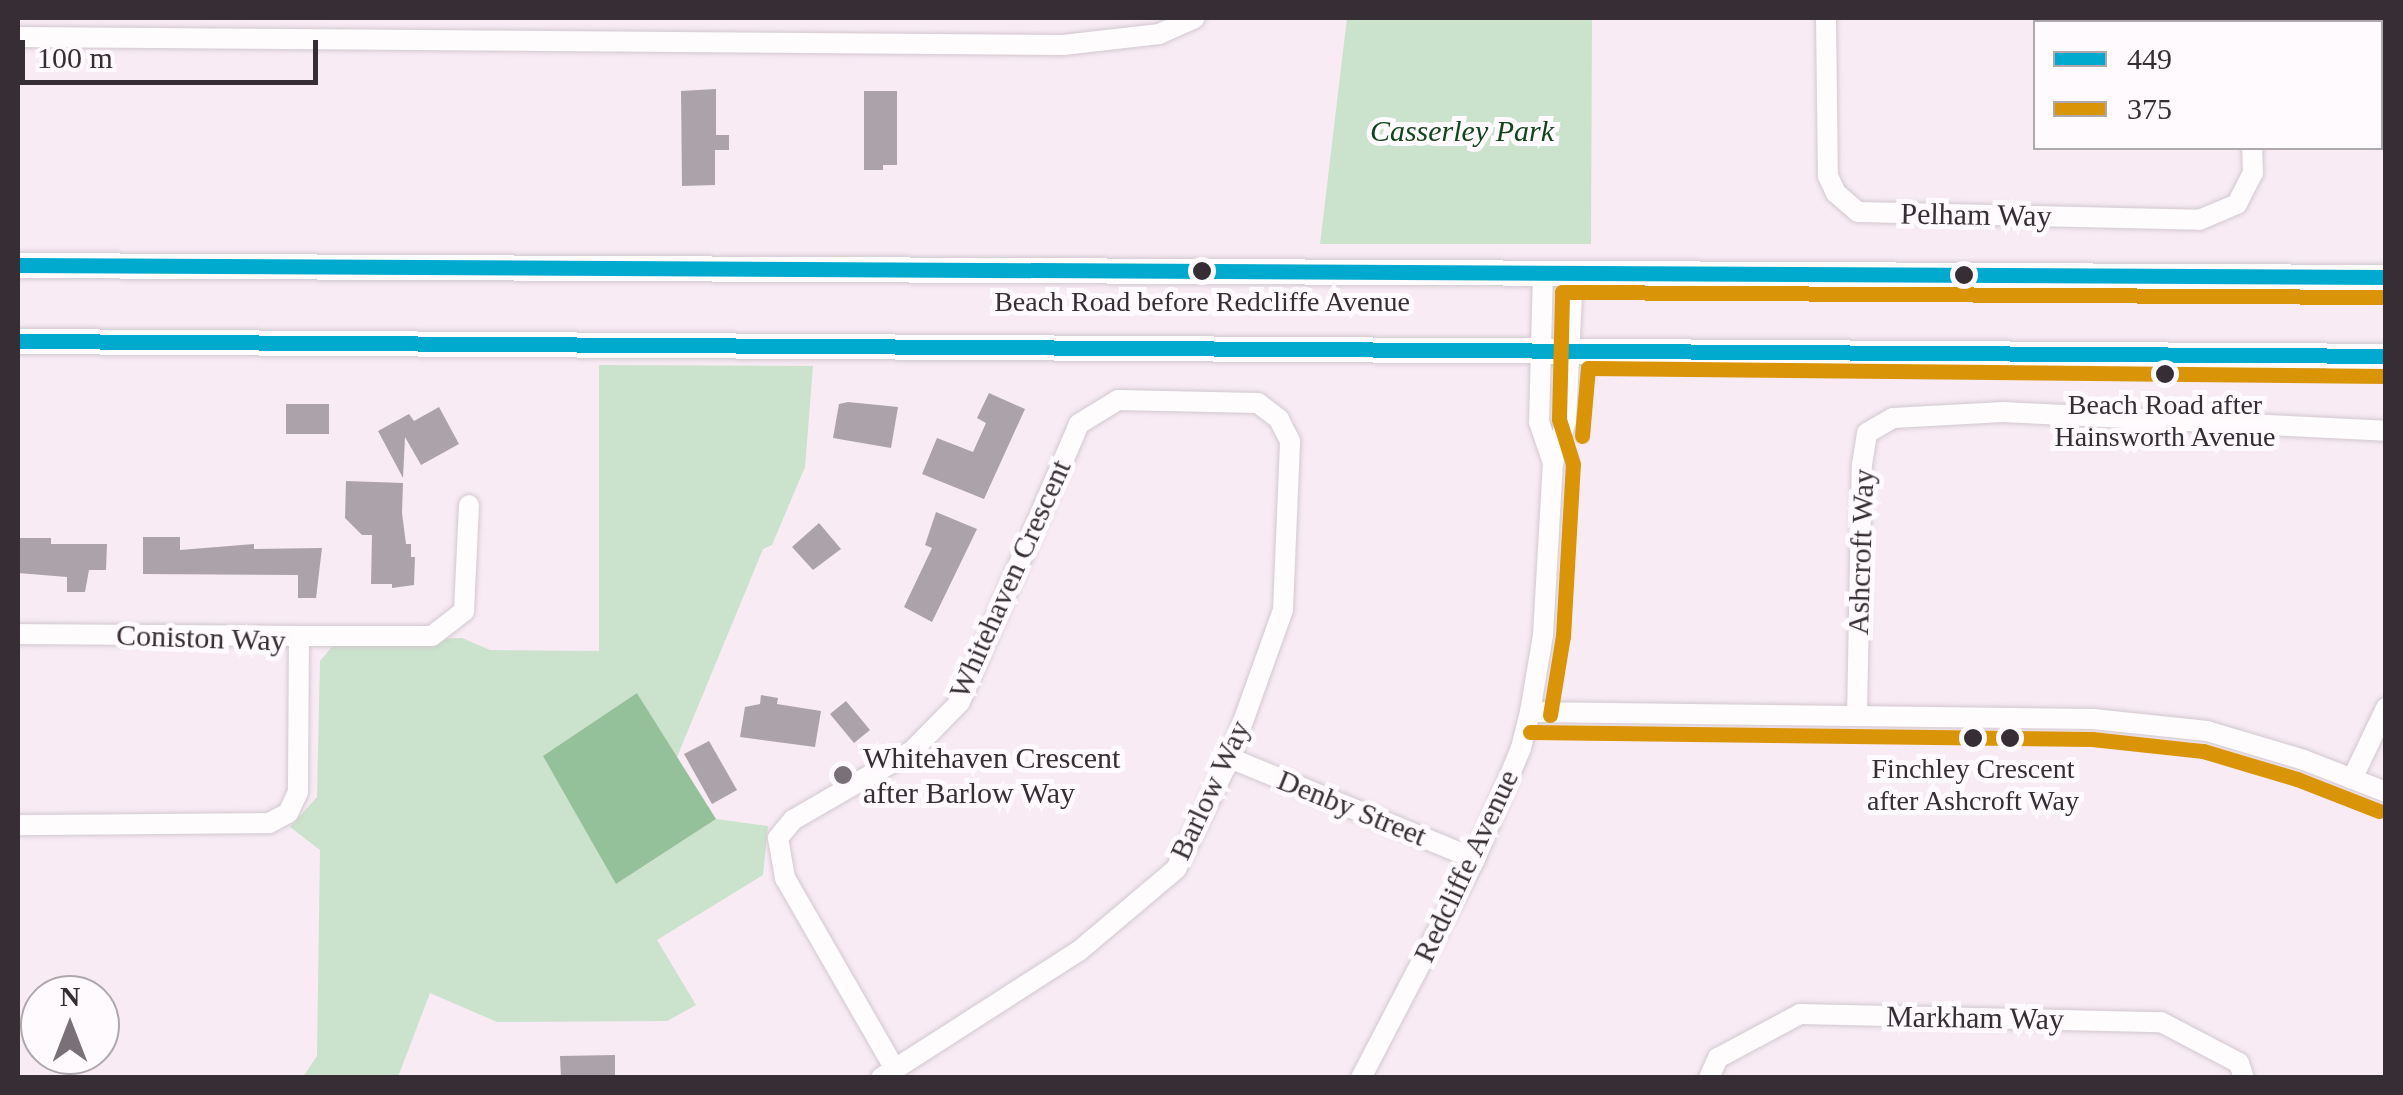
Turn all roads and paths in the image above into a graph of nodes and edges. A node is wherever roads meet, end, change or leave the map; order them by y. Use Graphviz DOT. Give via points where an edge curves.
graph roads {
  1 [pos="628,18"];
  2 [pos="1194,18"];
  3 [pos="1826,18"];
  4 [pos="18,37"];
  5 [pos="628,41"];
  6 [pos="2252,150"];
  7 [pos="18,264"];
  8 [pos="1543,272"];
  9 [pos="1572,272"];
  10 [pos="2386,278"];
  11 [pos="18,341"];
  12 [pos="1542,348"];
  13 [pos="1570,348"];
  14 [pos="2386,356"];
  15 [pos="1279,419"];
  16 [pos="2386,431"];
  17 [pos="1552,463"];
  18 [pos="468,505"];
  19 [pos="18,634"];
  20 [pos="299,636"];
  21 [pos="2386,708"];
  22 [pos="1530,712"];
  23 [pos="1857,716"];
  24 [pos="1230,758"];
  25 [pos="2352,779"];
  26 [pos="2386,792"];
  27 [pos="18,825"];
  28 [pos="1475,859"];
  29 [pos="888,1073"];
  30 [pos="1361,1078"];
  31 [pos="1708,1078"];
  32 [pos="2244,1078"];
  1 -- 5 [label="street"];
  2 -- 5 [label="street" via="1159,34 1064,45"];
  3 -- 6 [label="street, Pelham Way" via="1828,176 1858,212 2198,220 2237,204 2253,173"];
  4 -- 5 [label="street"];
  7 -- 8 [label="main road"];
  8 -- 9 [label="main road"];
  8 -- 12 [label="street, Redcliffe Avenue"];
  9 -- 10 [label="main road"];
  9 -- 13 [label="street, Redcliffe Avenue"];
  11 -- 12 [label="main road"];
  12 -- 13 [label="main road"];
  12 -- 17 [label="street, Redcliffe Avenue" via="1539,422"];
  13 -- 14 [label="main road"];
  13 -- 17 [label="street, Redcliffe Avenue" via="1566,421"];
  15 -- 24 [label="street, Barlow Way" via="1290,441 1283,610"];
  15 -- 29 [label="street, Whitehaven Crescent" via="1258,403 1118,400 1079,424 960,702 912,750 792,820 778,838 785,878"];
  16 -- 23 [label="street, Ashcroft Way" via="2003,412 1893,418 1867,432"];
  17 -- 22 [label="street, Redcliffe Avenue" via="1543,634"];
  18 -- 20 [label="street" via="464,612 432,636"];
  19 -- 20 [label="street, Coniston Way"];
  20 -- 27 [label="street, Coniston Way" via="298,792 288,814 269,823"];
  21 -- 25 [label="street"];
  22 -- 23 [label="street"];
  22 -- 28 [label="street, Redcliffe Avenue"];
  23 -- 25 [label="street" via="2093,719 2207,731"];
  24 -- 28 [label="street, Denby Street"];
  24 -- 29 [label="street, Barlow Way" via="1176,869 1079,951"];
  25 -- 26 [label="street"];
  28 -- 30 [label="street, Redcliffe Avenue"];
  31 -- 32 [label="street, Markham Way" via="1718,1058 1800,1014 2161,1022 2239,1063"];
}
